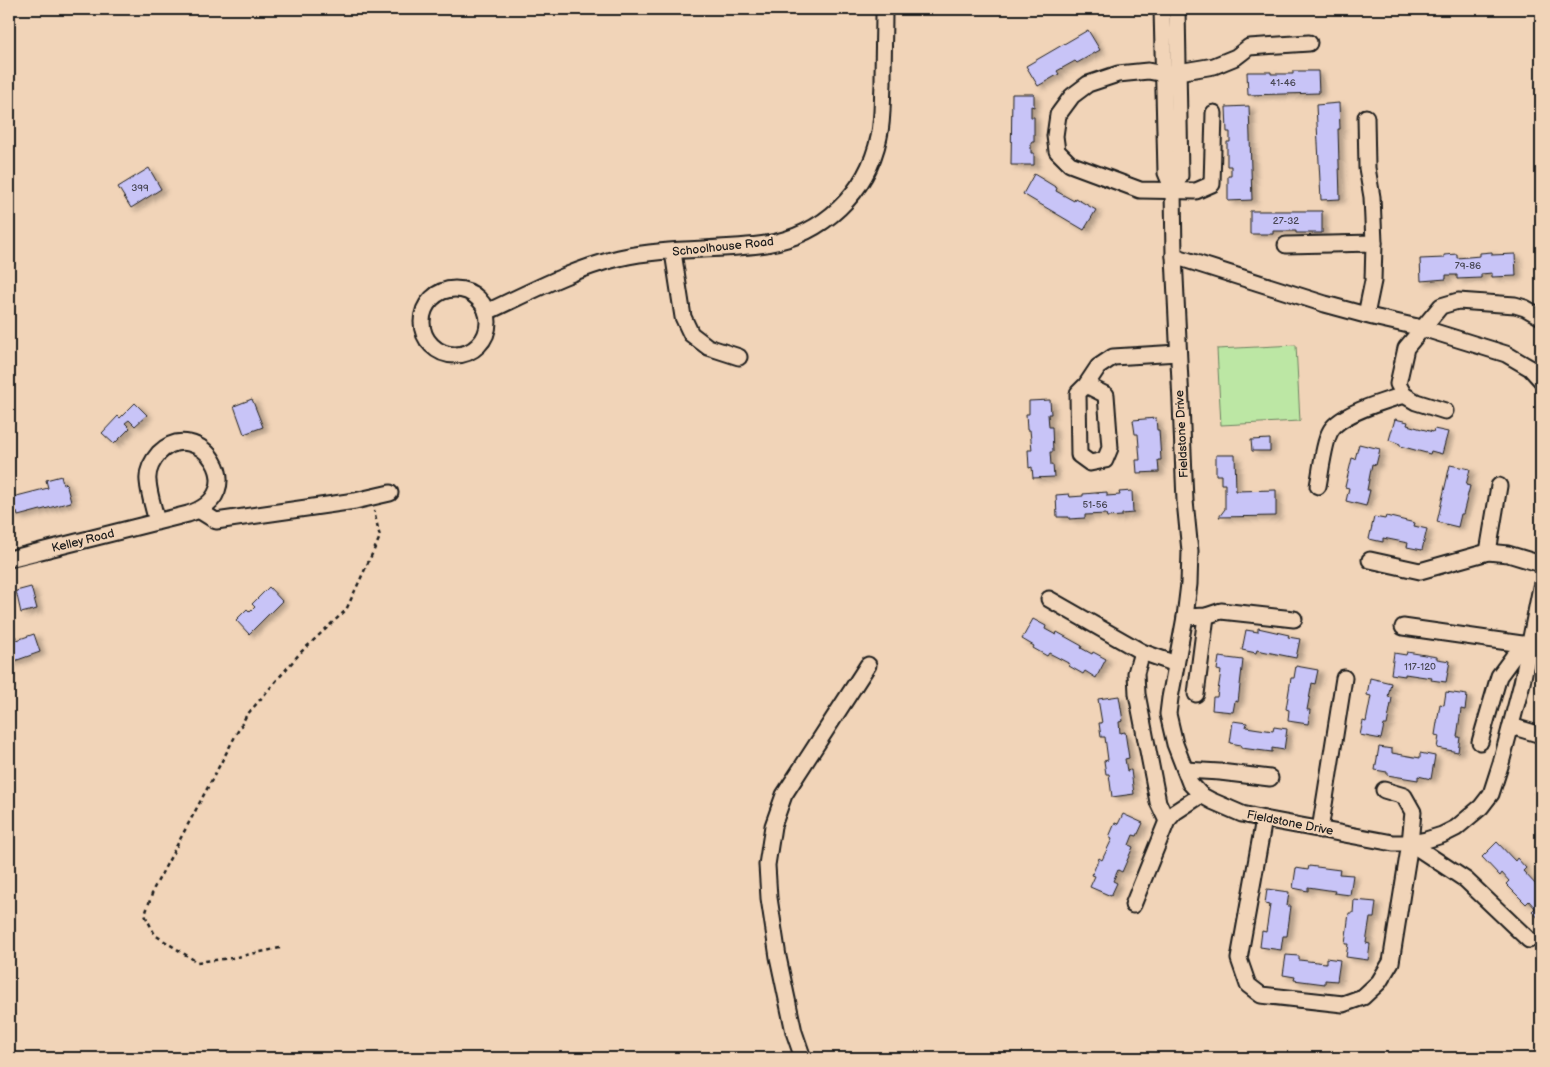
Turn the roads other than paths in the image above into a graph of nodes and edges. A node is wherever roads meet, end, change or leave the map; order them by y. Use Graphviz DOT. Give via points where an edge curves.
graph roads {
  1 [pos="884,9"];
  2 [pos="1162,9"];
  3 [pos="1177,9"];
  4 [pos="1309,43"];
  5 [pos="1171,73"];
  6 [pos="1214,113"];
  7 [pos="1366,117"];
  8 [pos="1173,190"];
  9 [pos="1374,243"];
  10 [pos="1286,244"];
  11 [pos="673,252"];
  12 [pos="1174,256"];
  13 [pos="487,312"];
  14 [pos="1366,315"];
  15 [pos="1541,317"];
  16 [pos="1422,328"];
  17 [pos="1178,353"];
  18 [pos="739,357"];
  19 [pos="1541,380"];
  20 [pos="1086,385"];
  21 [pos="1404,395"];
  22 [pos="1445,411"];
  23 [pos="1318,486"];
  24 [pos="1499,486"];
  25 [pos="390,493"];
  26 [pos="200,511"];
  27 [pos="157,522"];
  28 [pos="1488,552"];
  29 [pos="9,559"];
  30 [pos="1370,560"];
  31 [pos="1541,564"];
  32 [pos="1541,587"];
  33 [pos="1048,599"];
  34 [pos="1185,616"];
  35 [pos="1206,616"];
  36 [pos="1294,619"];
  37 [pos="1403,627"];
  38 [pos="1529,645"];
  39 [pos="1142,652"];
  40 [pos="1176,664"];
  41 [pos="868,665"];
  42 [pos="1344,678"];
  43 [pos="1196,694"];
  44 [pos="1511,726"];
  45 [pos="1541,735"];
  46 [pos="1480,742"];
  47 [pos="1185,770"];
  48 [pos="1270,778"];
  49 [pos="1384,790"];
  50 [pos="1201,794"];
  51 [pos="1264,820"];
  52 [pos="1167,821"];
  53 [pos="1320,830"];
  54 [pos="1410,842"];
  55 [pos="1133,905"];
  56 [pos="1529,940"];
  57 [pos="803,1058"];
  1 -- 11 [label="street, Schoolhouse Road" via="879,136 872,163 837,212 789,239"];
  2 -- 5 [label="street, Fieldstone Drive"];
  3 -- 5 [label="street, Fieldstone Drive"];
  4 -- 5 [label="street" via="1249,47 1236,57 1214,66"];
  5 -- 8 [label="street, Fieldstone Drive" via="1180,176"];
  5 -- 8 [label="street" via="1118,74 1088,84 1072,96 1058,116 1056,144 1057,151 1070,164 1140,190"];
  6 -- 8 [label="street" via="1212,184 1196,191"];
  7 -- 9 [label="street"];
  8 -- 12 [label="street, Fieldstone Drive"];
  9 -- 10 [label="street"];
  9 -- 14 [label="street" via="1373,281"];
  11 -- 13 [label="street, Schoolhouse Road" via="619,258 594,266"];
  11 -- 18 [label="street" via="683,317 691,334 708,347"];
  12 -- 14 [label="street"];
  12 -- 17 [label="street, Fieldstone Drive"];
  13 -- 13 [label="street" via="484,338 473,350 463,354 441,353 429,343 422,328 425,306 432,297 452,288 474,294"];
  14 -- 16 [label="street"];
  15 -- 16 [label="street" via="1515,305 1458,302 1441,306"];
  16 -- 19 [label="street" via="1506,354 1530,368"];
  16 -- 21 [label="street" via="1406,348 1398,384"];
  17 -- 20 [label="street" via="1113,357 1098,367"];
  17 -- 34 [label="street, Fieldstone Drive" via="1190,551"];
  20 -- 20 [label="street" via="1078,393 1079,455 1090,463 1105,460 1110,448 1106,395"];
  21 -- 22 [label="street"];
  21 -- 23 [label="street" via="1345,418 1332,429 1325,447"];
  24 -- 28 [label="street"];
  25 -- 26 [label="street" via="216,521"];
  26 -- 27 [label="street, Kelley Road"];
  26 -- 27 [label="street" via="216,494 219,483 214,460 196,445 174,444 163,450 150,468 148,480"];
  27 -- 29 [label="street, Kelley Road"];
  28 -- 30 [label="street" via="1420,571"];
  28 -- 31 [label="street"];
  32 -- 38 [label="street, Fieldstone Drive"];
  33 -- 39 [label="street"];
  34 -- 35 [label="street"];
  34 -- 40 [label="street, Fieldstone Drive"];
  35 -- 36 [label="street" via="1222,610"];
  35 -- 43 [label="street"];
  37 -- 38 [label="street"];
  38 -- 44 [label="street, Fieldstone Drive"];
  38 -- 46 [label="street" via="1513,657 1499,676"];
  39 -- 40 [label="street"];
  39 -- 52 [label="street" via="1136,673 1137,694 1158,802"];
  40 -- 47 [label="street, Fieldstone Drive" via="1168,714"];
  41 -- 57 [label="street" via="784,795 773,826 767,865 768,898 794,1032"];
  42 -- 53 [label="street"];
  44 -- 45 [label="street"];
  44 -- 54 [label="street, Fieldstone Drive" via="1491,794 1481,807 1449,832"];
  47 -- 48 [label="street"];
  47 -- 50 [label="street, Fieldstone Drive" via="1190,783"];
  49 -- 54 [label="street" via="1404,796 1413,812"];
  50 -- 51 [label="street, Fieldstone Drive" via="1242,814"];
  50 -- 52 [label="street"];
  51 -- 53 [label="street, Fieldstone Drive"];
  51 -- 54 [label="street" via="1238,959 1248,985 1261,994 1343,1004 1363,997 1379,982 1391,962"];
  52 -- 55 [label="street"];
  53 -- 54 [label="street, Fieldstone Drive" via="1393,843"];
  54 -- 56 [label="street" via="1466,880"];
}
